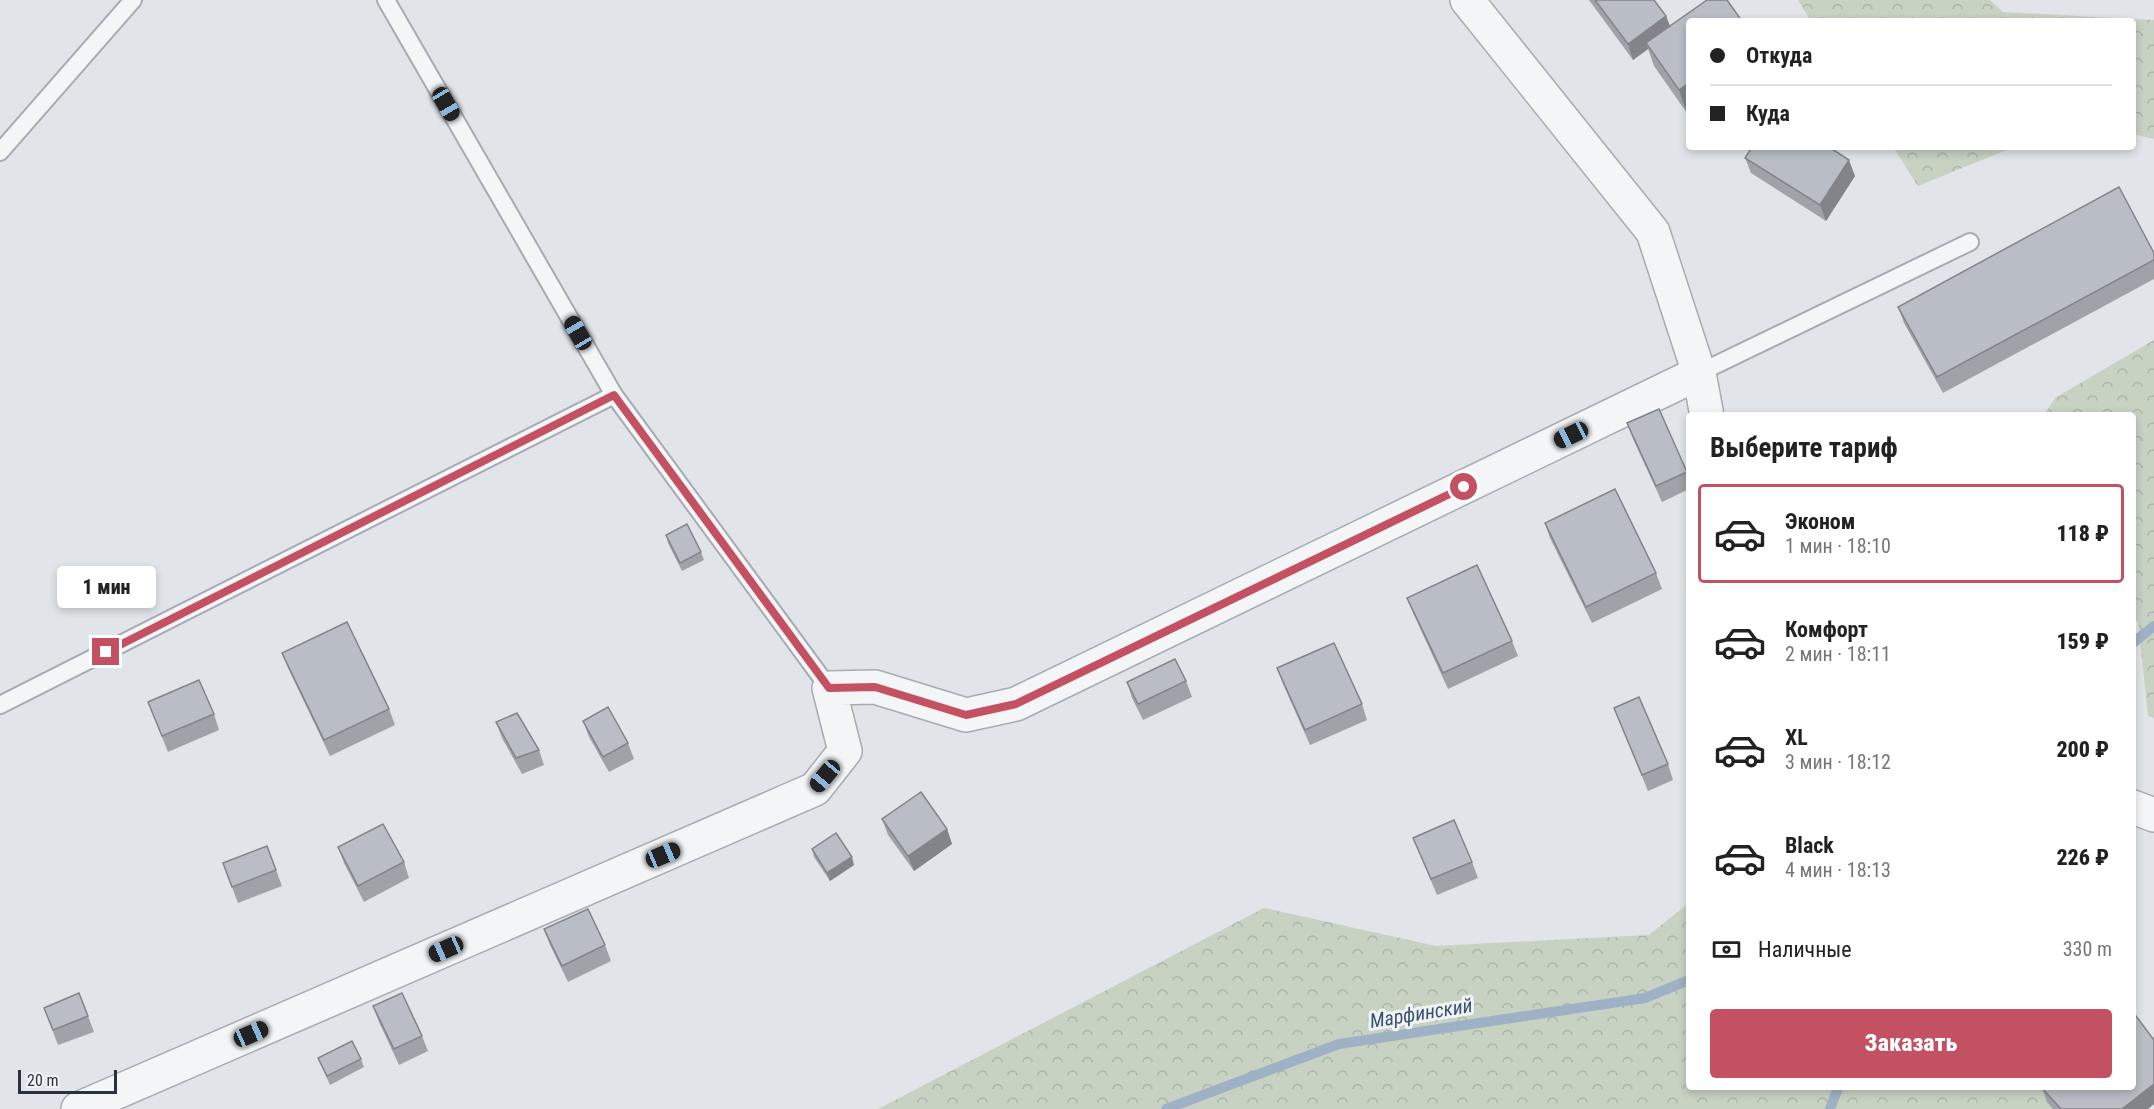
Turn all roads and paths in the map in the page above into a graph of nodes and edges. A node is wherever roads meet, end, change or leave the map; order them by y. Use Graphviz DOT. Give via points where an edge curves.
graph roads {
  1 [pos="133,0"];
  2 [pos="386,0"];
  3 [pos="1467,0"];
  4 [pos="0,152"];
  5 [pos="1970,242"];
  6 [pos="1699,373"];
  7 [pos="614,395"];
  8 [pos="1706,412"];
  9 [pos="829,688"];
  10 [pos="0,705"];
  11 [pos="2136,808"];
  12 [pos="2154,814"];
  13 [pos="78,1109"];
  1 -- 4 [label="lane"];
  2 -- 7 [label="lane"];
  3 -- 6 [label="street" via="1653,232"];
  5 -- 6 [label="lane"];
  6 -- 8 [label="street"];
  6 -- 9 [label="street" via="1016,704 966,715 875,687"];
  7 -- 9 [label="lane"];
  7 -- 10 [label="lane"];
  9 -- 13 [label="street" via="845,752 814,789"];
  11 -- 12 [label="street"];
}
